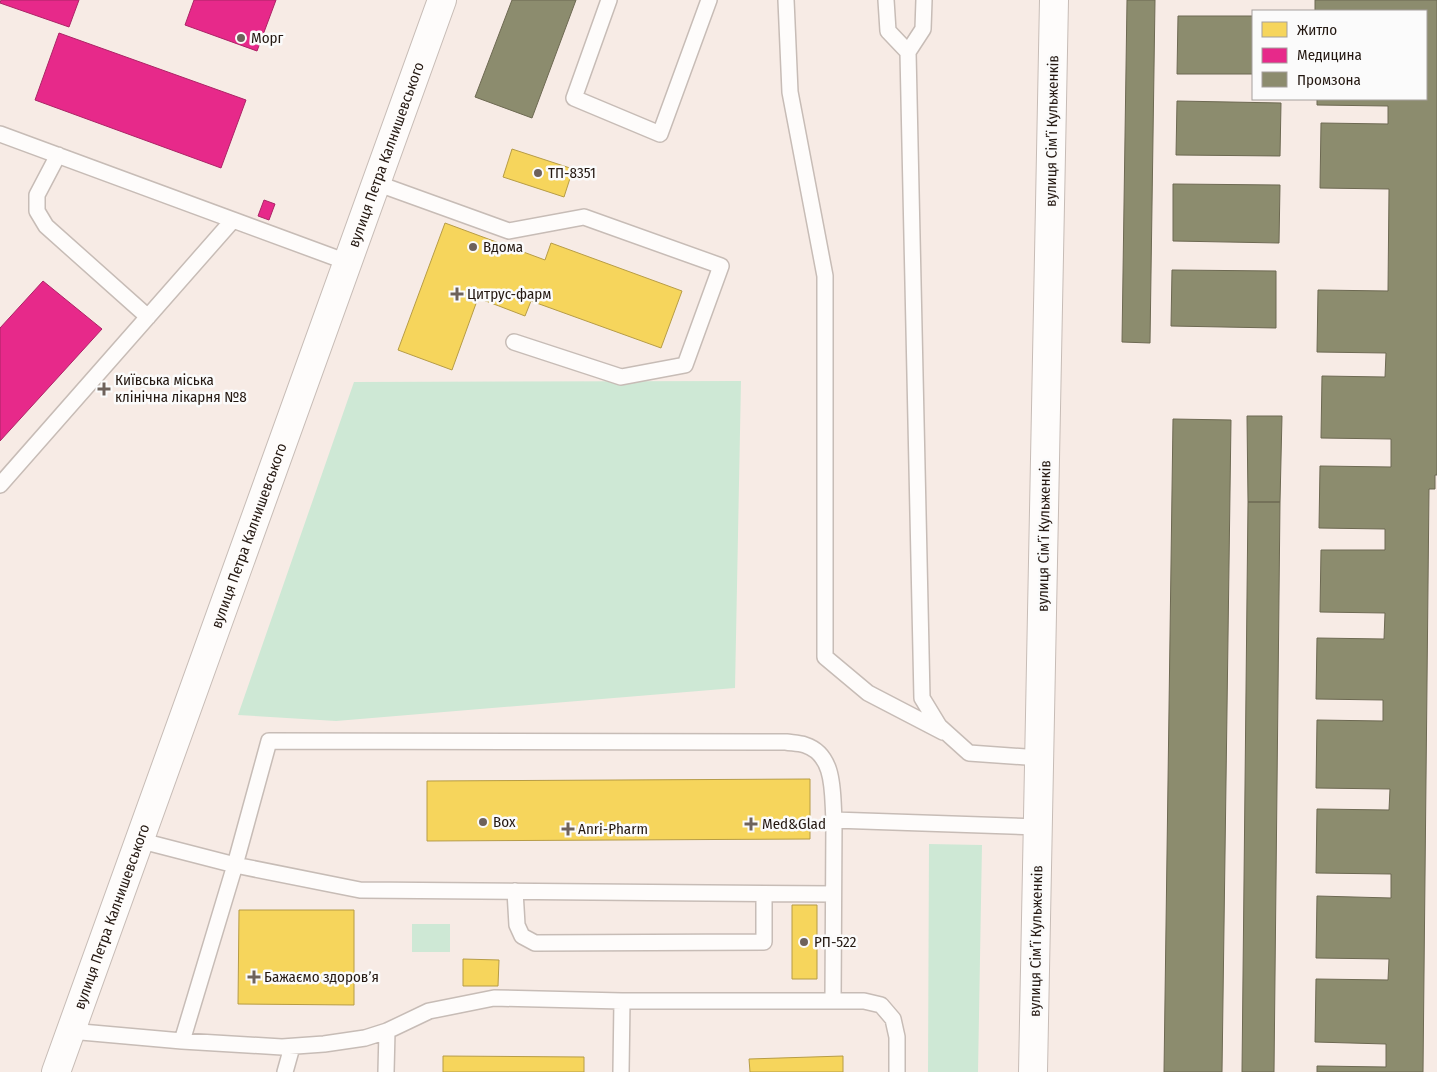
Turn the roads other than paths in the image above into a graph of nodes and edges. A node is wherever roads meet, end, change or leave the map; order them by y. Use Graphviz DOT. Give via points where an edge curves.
graph roads {
  1 [pos="442,0"];
  2 [pos="609,0"];
  3 [pos="709,0"];
  4 [pos="786,0"];
  5 [pos="886,0"];
  6 [pos="924,0"];
  7 [pos="1054,0"];
  8 [pos="908,52"];
  9 [pos="0,134"];
  10 [pos="58,155"];
  11 [pos="376,183"];
  12 [pos="233,220"];
  13 [pos="347,262"];
  14 [pos="148,317"];
  15 [pos="514,342"];
  16 [pos="0,485"];
  17 [pos="951,736"];
  18 [pos="1040,758"];
  19 [pos="834,820"];
  20 [pos="1039,827"];
  21 [pos="138,840"];
  22 [pos="235,865"];
  23 [pos="514,891"];
  24 [pos="764,894"];
  25 [pos="833,894"];
  26 [pos="833,1000"];
  27 [pos="622,1002"];
  28 [pos="70,1031"];
  29 [pos="388,1031"];
  30 [pos="182,1041"];
  31 [pos="292,1046"];
  32 [pos="56,1072"];
  33 [pos="285,1072"];
  34 [pos="386,1072"];
  35 [pos="621,1072"];
  36 [pos="897,1072"];
  37 [pos="1034,1072"];
  1 -- 11 [label="street, вулиця Петра Калнишевського"];
  2 -- 3 [label="lane" via="574,98 660,134"];
  4 -- 17 [label="lane" via="790,92 825,276 825,657 868,693"];
  5 -- 8 [label="lane" via="888,31"];
  6 -- 8 [label="lane" via="923,29"];
  7 -- 18 [label="street, вулиця Сімʼї Кульженків"];
  8 -- 17 [label="lane" via="922,698 939,726"];
  9 -- 10 [label="lane"];
  10 -- 12 [label="lane"];
  10 -- 14 [label="lane" via="37,195 37,211 46,226"];
  11 -- 13 [label="street, вулиця Петра Калнишевського"];
  11 -- 15 [label="lane" via="509,231 584,217 721,266 686,365 621,377"];
  12 -- 13 [label="lane"];
  12 -- 14 [label="lane"];
  13 -- 21 [label="street, вулиця Петра Калнишевського"];
  14 -- 16 [label="lane"];
  17 -- 18 [label="lane" via="969,753"];
  18 -- 20 [label="street, вулиця Сімʼї Кульженків"];
  19 -- 20 [label="lane"];
  19 -- 22 [label="lane" via="830,772 822,755 806,745 786,742 269,741"];
  19 -- 25 [label="lane"];
  20 -- 37 [label="street, вулиця Сімʼї Кульженків"];
  21 -- 22 [label="lane"];
  21 -- 28 [label="street, вулиця Петра Калнишевського"];
  22 -- 23 [label="lane" via="360,890"];
  22 -- 30 [label="lane"];
  23 -- 24 [label="lane"];
  23 -- 24 [label="lane" via="517,925 522,936 535,943 764,942"];
  24 -- 25 [label="lane"];
  25 -- 26 [label="lane"];
  26 -- 27 [label="lane"];
  26 -- 36 [label="lane" via="881,1005 893,1019 897,1036"];
  27 -- 29 [label="lane" via="494,998 429,1011"];
  27 -- 35 [label="lane"];
  28 -- 30 [label="lane"];
  28 -- 32 [label="street, вулиця Петра Калнишевського"];
  29 -- 31 [label="lane" via="365,1038"];
  29 -- 34 [label="lane"];
  30 -- 31 [label="lane"];
  31 -- 33 [label="lane"];
}
